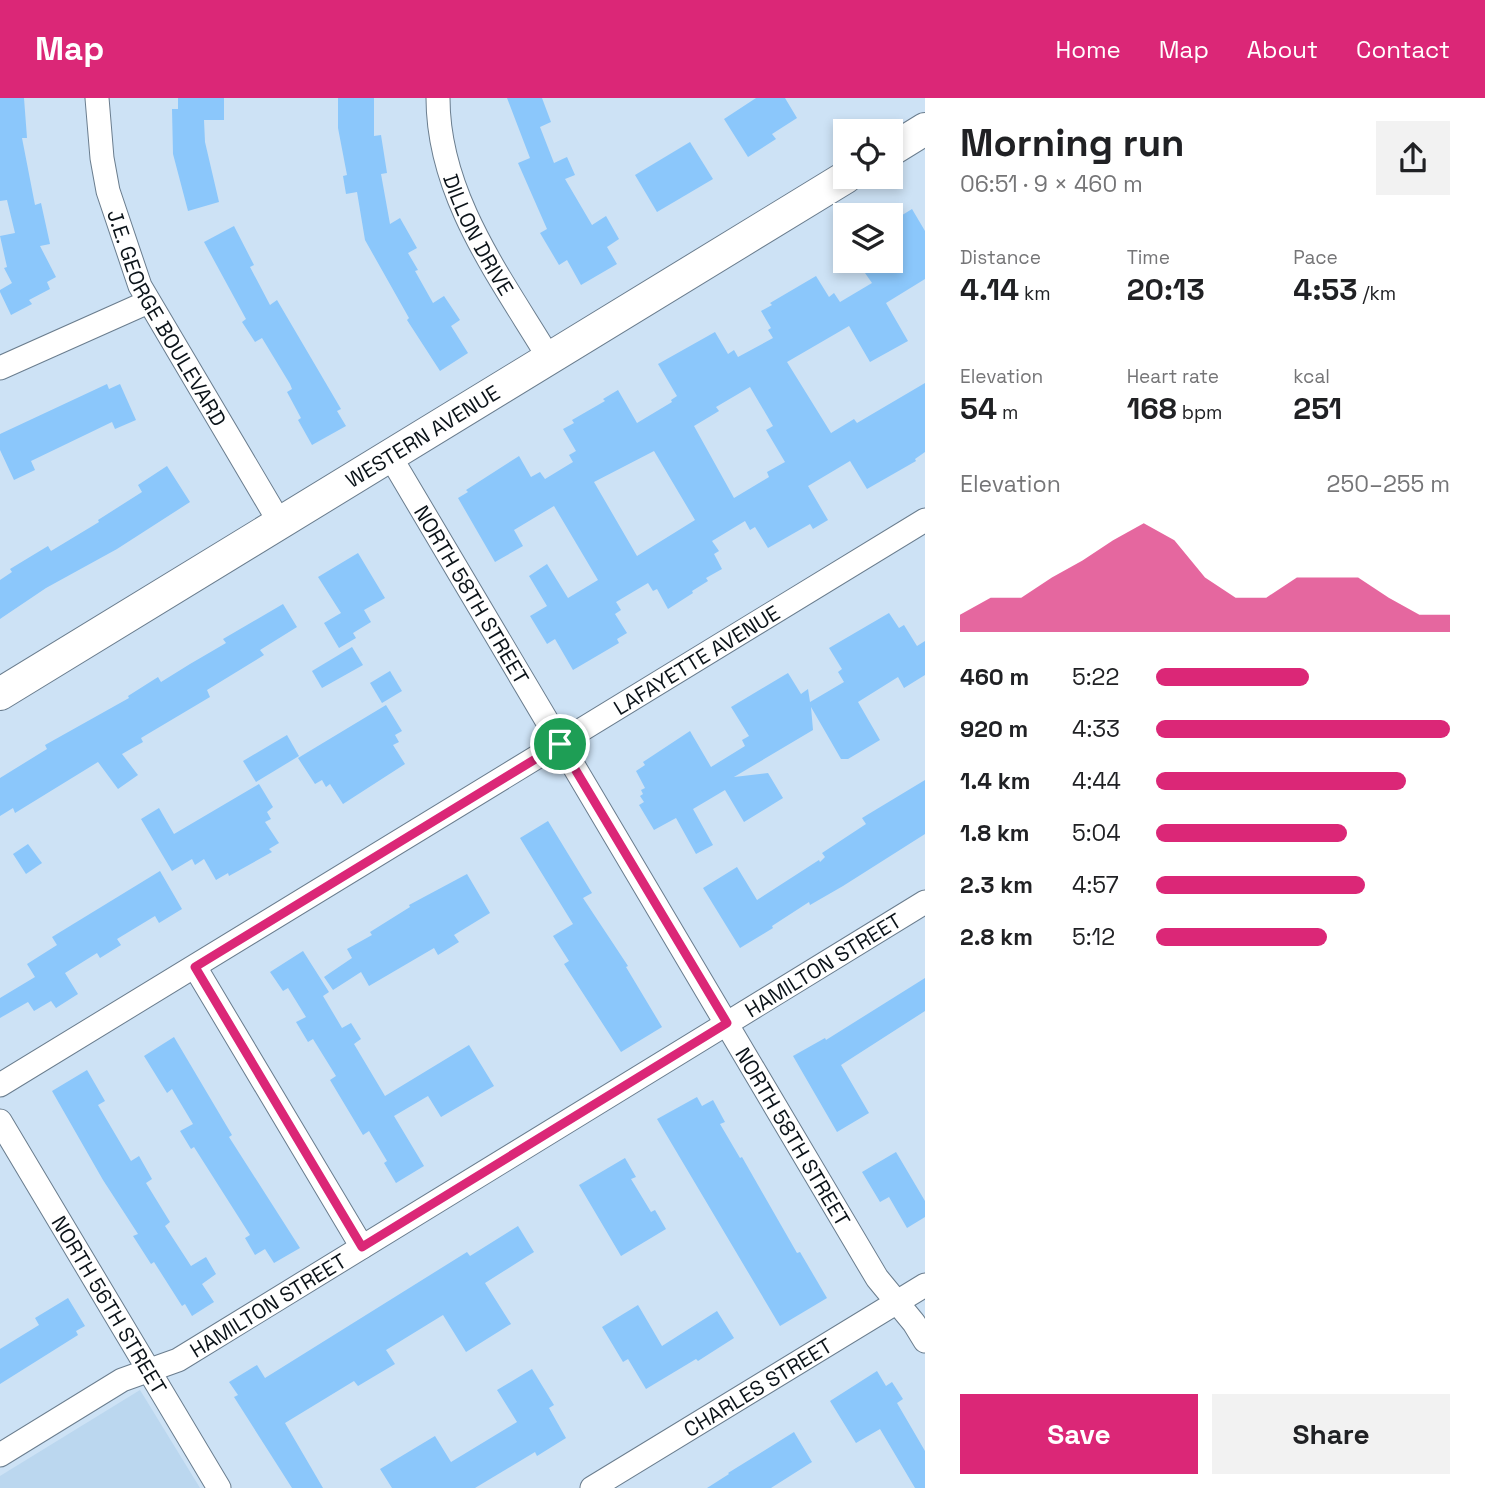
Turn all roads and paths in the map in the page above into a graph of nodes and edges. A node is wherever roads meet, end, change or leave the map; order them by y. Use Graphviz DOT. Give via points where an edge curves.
graph roads {
  1 [pos="97,98"];
  2 [pos="438,98"];
  3 [pos="925,129"];
  4 [pos="903,143"];
  5 [pos="833,185"];
  6 [pos="148,302"];
  7 [pos="549,358"];
  8 [pos="0,368"];
  9 [pos="390,456"];
  10 [pos="925,520"];
  11 [pos="281,523"];
  12 [pos="0,694"];
  13 [pos="560,744"];
  14 [pos="925,902"];
  15 [pos="195,967"];
  16 [pos="727,1023"];
  17 [pos="0,1085"];
  18 [pos="0,1121"];
  19 [pos="362,1247"];
  20 [pos="925,1285"];
  21 [pos="897,1302"];
  22 [pos="925,1340"];
  23 [pos="149,1371"];
  24 [pos="0,1455"];
  25 [pos="219,1488"];
  26 [pos="592,1488"];
  1 -- 6 [label="street, J.E. GEORGE BOULEVARD" via="108,191"];
  2 -- 7 [label="street, DILLON DRIVE" via="441,138 458,199"];
  3 -- 4 [label="street"];
  5 -- 7 [label="street, WESTERN AVENUE"];
  6 -- 8 [label="street"];
  6 -- 11 [label="street, J.E. GEORGE BOULEVARD"];
  7 -- 9 [label="street, WESTERN AVENUE"];
  9 -- 11 [label="street, WESTERN AVENUE"];
  9 -- 13 [label="street, NORTH 58TH STREET"];
  10 -- 13 [label="street, LAFAYETTE AVENUE"];
  11 -- 12 [label="street, WESTERN AVENUE"];
  13 -- 15 [label="street, LAFAYETTE AVENUE"];
  13 -- 16 [label="street, NORTH 58TH STREET"];
  14 -- 16 [label="street, HAMILTON STREET"];
  15 -- 17 [label="street, LAFAYETTE AVENUE"];
  15 -- 19 [label="street"];
  16 -- 19 [label="street, HAMILTON STREET"];
  16 -- 21 [label="street, NORTH 58TH STREET" via="877,1278"];
  18 -- 23 [label="street, NORTH 56TH STREET"];
  19 -- 23 [label="street, HAMILTON STREET" via="178,1360"];
  20 -- 21 [label="street, CHARLES STREET"];
  21 -- 22 [label="street, NORTH 58TH STREET"];
  21 -- 26 [label="street, CHARLES STREET"];
  23 -- 24 [label="street, HAMILTON STREET" via="122,1380"];
  23 -- 25 [label="street, NORTH 56TH STREET"];
}
